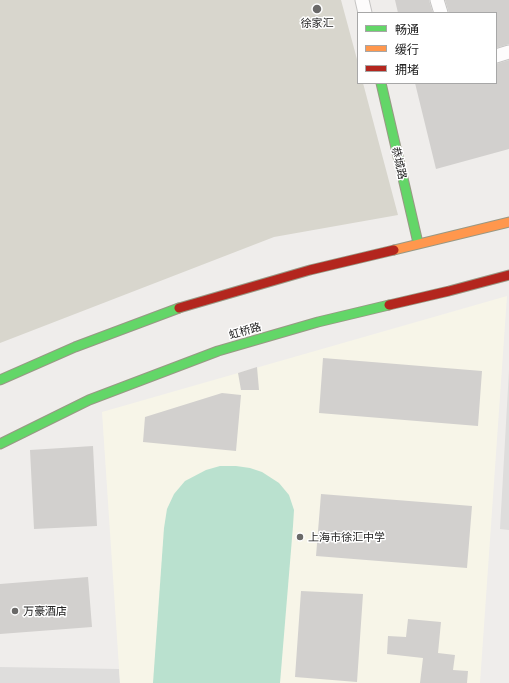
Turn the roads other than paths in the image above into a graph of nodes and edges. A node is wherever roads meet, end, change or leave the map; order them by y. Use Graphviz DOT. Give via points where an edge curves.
graph roads {
  1 [pos="362,0"];
  2 [pos="437,0"];
  3 [pos="365,12"];
  4 [pos="441,12"];
  5 [pos="509,52"];
  6 [pos="497,56"];
  7 [pos="381,84"];
  8 [pos="509,222"];
  9 [pos="418,243"];
  10 [pos="509,275"];
  11 [pos="0,380"];
  12 [pos="0,444"];
  1 -- 3 [label="street"];
  2 -- 4 [label="street"];
  5 -- 6 [label="street"];
  7 -- 9 [label="main road, 恭城路"];
  8 -- 9 [label="main road"];
  9 -- 11 [label="main road" via="310,270 188,305 75,347"];
  10 -- 12 [label="main road, 虹桥路" via="318,322 218,351 89,400"];
}
